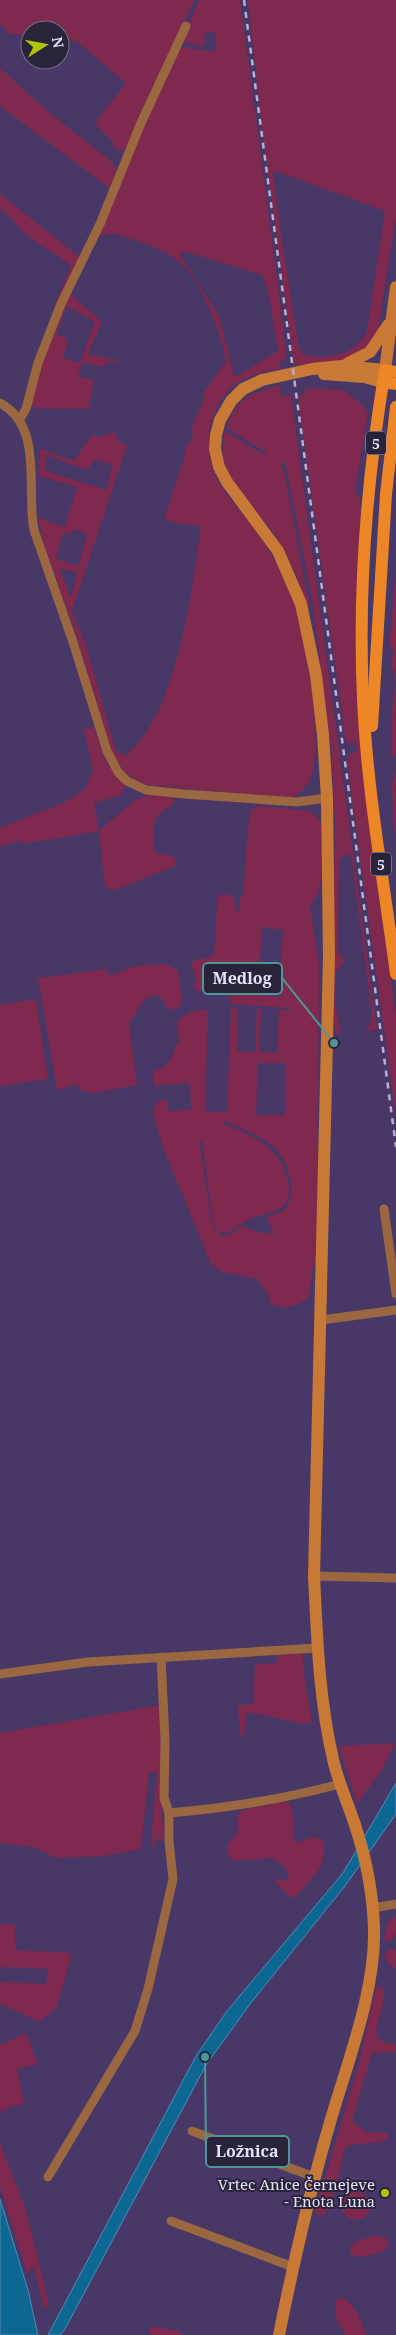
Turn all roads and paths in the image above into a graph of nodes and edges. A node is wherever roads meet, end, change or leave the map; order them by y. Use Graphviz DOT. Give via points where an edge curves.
graph roads {
  1 [pos="186,26"];
  2 [pos="396,287"];
  3 [pos="392,318"];
  4 [pos="342,366"];
  5 [pos="296,372"];
  6 [pos="390,377"];
  7 [pos="0,403"];
  8 [pos="396,407"];
  9 [pos="20,419"];
  10 [pos="394,437"];
  11 [pos="368,753"];
  12 [pos="327,798"];
  13 [pos="396,974"];
  14 [pos="384,1209"];
  15 [pos="396,1294"];
  16 [pos="396,1310"];
  17 [pos="321,1320"];
  18 [pos="314,1576"];
  19 [pos="396,1578"];
  20 [pos="317,1648"];
  21 [pos="161,1657"];
  22 [pos="0,1674"];
  23 [pos="340,1784"];
  24 [pos="169,1813"];
  25 [pos="396,1904"];
  26 [pos="373,1908"];
  27 [pos="192,2131"];
  28 [pos="48,2177"];
  29 [pos="314,2177"];
  30 [pos="171,2221"];
  31 [pos="293,2267"];
  32 [pos="279,2335"];
  1 -- 9 [label="street" via="141,123 100,224 61,304 38,363 26,410"];
  2 -- 3 [label="street"];
  3 -- 4 [label="street" via="370,352"];
  3 -- 6 [label="street"];
  4 -- 5 [label="street"];
  4 -- 6 [label="street" via="364,366"];
  5 -- 6 [label="street"];
  5 -- 12 [label="street" via="262,380 236,395 220,420 216,449 219,467 227,482 278,551 301,604 316,675"];
  6 -- 11 [label="main road, 5" via="370,492 363,602 363,699"];
  7 -- 9 [label="street"];
  8 -- 10 [label="main road, 5"];
  9 -- 12 [label="street" via="28,444 34,530 74,642 107,751 118,772 136,786 165,792 298,802"];
  10 -- 11 [label="main road, 5" via="386,494"];
  11 -- 13 [label="main road, 5"];
  12 -- 17 [label="street" via="328,1018"];
  14 -- 15 [label="street"];
  16 -- 17 [label="street"];
  17 -- 18 [label="street"];
  18 -- 19 [label="street"];
  18 -- 20 [label="street"];
  20 -- 21 [label="street"];
  20 -- 23 [label="street" via="329,1736"];
  21 -- 22 [label="street" via="88,1662"];
  21 -- 24 [label="street" via="164,1798"];
  23 -- 24 [label="street" via="242,1805"];
  23 -- 26 [label="street" via="353,1818"];
  24 -- 28 [label="street" via="173,1879 135,2031"];
  25 -- 26 [label="street"];
  26 -- 29 [label="street" via="370,1978"];
  27 -- 29 [label="street"];
  29 -- 31 [label="street"];
  30 -- 31 [label="street"];
  31 -- 32 [label="street"];
}
